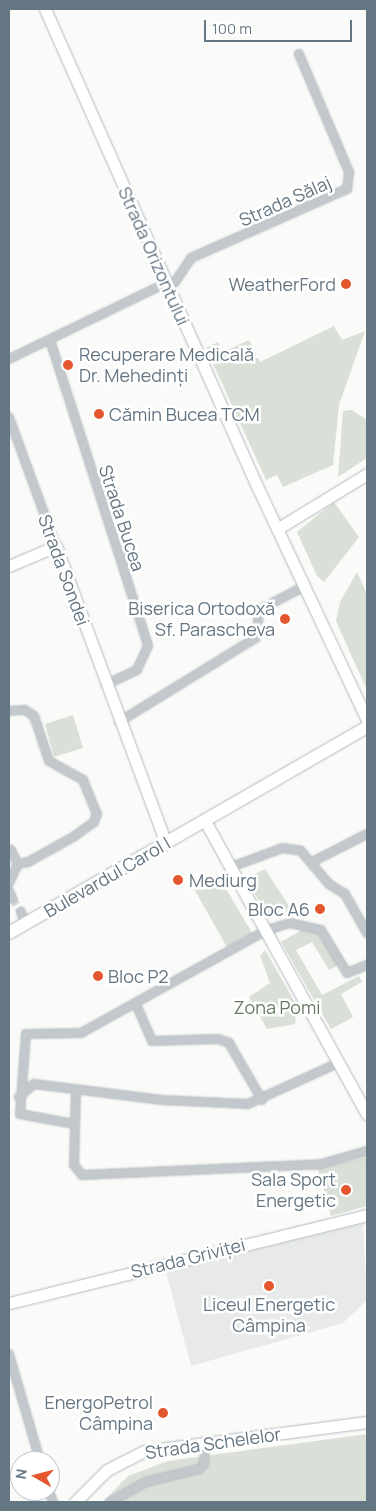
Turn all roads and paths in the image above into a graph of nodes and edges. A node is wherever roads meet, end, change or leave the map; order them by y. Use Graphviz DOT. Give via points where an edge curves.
graph roads {
  1 [pos="45,9"];
  2 [pos="299,54"];
  3 [pos="168,287"];
  4 [pos="50,340"];
  5 [pos="9,359"];
  6 [pos="9,417"];
  7 [pos="367,474"];
  8 [pos="277,529"];
  9 [pos="56,546"];
  10 [pos="9,566"];
  11 [pos="305,586"];
  12 [pos="105,685"];
  13 [pos="9,712"];
  14 [pos="367,720"];
  15 [pos="118,722"];
  16 [pos="367,727"];
  17 [pos="205,821"];
  18 [pos="367,834"];
  19 [pos="166,844"];
  20 [pos="11,850"];
  21 [pos="312,862"];
  22 [pos="18,864"];
  23 [pos="231,867"];
  24 [pos="9,883"];
  25 [pos="267,930"];
  26 [pos="9,933"];
  27 [pos="367,933"];
  28 [pos="367,965"];
  29 [pos="136,1004"];
  30 [pos="338,1063"];
  31 [pos="76,1091"];
  32 [pos="9,1097"];
  33 [pos="18,1098"];
  34 [pos="262,1100"];
  35 [pos="367,1114"];
  36 [pos="74,1124"];
  37 [pos="367,1151"];
  38 [pos="367,1215"];
  39 [pos="9,1303"];
  40 [pos="9,1354"];
  41 [pos="367,1422"];
  42 [pos="205,1441"];
  43 [pos="37,1451"];
  44 [pos="75,1502"];
  45 [pos="110,1502"];
  1 -- 3 [label="main road, Strada Orizontului"];
  2 -- 3 [label="street, Strada Sălaj" via="349,172 347,189 191,258"];
  3 -- 4 [label="street"];
  3 -- 8 [label="main road, Strada Orizontului"];
  4 -- 5 [label="street"];
  4 -- 12 [label="street, Strada Bucea" via="148,646 137,670"];
  6 -- 9 [label="street, Strada Sondei"];
  7 -- 8 [label="main road"];
  8 -- 11 [label="main road, Strada Orizontului"];
  9 -- 10 [label="main road"];
  9 -- 12 [label="main road, Strada Sondei"];
  11 -- 14 [label="main road, Strada Orizontului"];
  11 -- 15 [label="street" via="259,610 257,637"];
  12 -- 15 [label="main road, Strada Sondei"];
  13 -- 22 [label="street" via="25,710 34,716 49,761 83,780 96,814 94,822 69,840"];
  15 -- 19 [label="main road, Strada Sondei"];
  16 -- 17 [label="main road, Bulevardul Carol I"];
  17 -- 19 [label="main road, Bulevardul Carol I"];
  17 -- 23 [label="main road"];
  18 -- 21 [label="street"];
  19 -- 26 [label="main road, Bulevardul Carol I" via="23,918"];
  20 -- 22 [label="street"];
  21 -- 23 [label="street" via="301,851 283,848"];
  21 -- 27 [label="street" via="329,884 345,894"];
  22 -- 24 [label="street"];
  23 -- 25 [label="main road"];
  25 -- 28 [label="street" via="290,923 307,924 321,930 347,973"];
  25 -- 29 [label="street"];
  25 -- 30 [label="main road"];
  29 -- 33 [label="street" via="81,1034 26,1034"];
  29 -- 34 [label="street" via="152,1041 218,1038 229,1043"];
  30 -- 34 [label="street"];
  30 -- 35 [label="main road"];
  31 -- 33 [label="street" via="30,1085"];
  31 -- 34 [label="street" via="238,1105"];
  31 -- 36 [label="street"];
  32 -- 33 [label="street"];
  33 -- 36 [label="street" via="22,1116"];
  36 -- 37 [label="street" via="74,1165 86,1175 326,1163"];
  38 -- 39 [label="main road, Strada Griviței"];
  40 -- 43 [label="street"];
  41 -- 42 [label="main road, Strada Schelelor"];
  42 -- 44 [label="main road, Strada Schelelor" via="132,1455 107,1470"];
  42 -- 45 [label="street" via="204,1464 199,1469 146,1482"];
}
